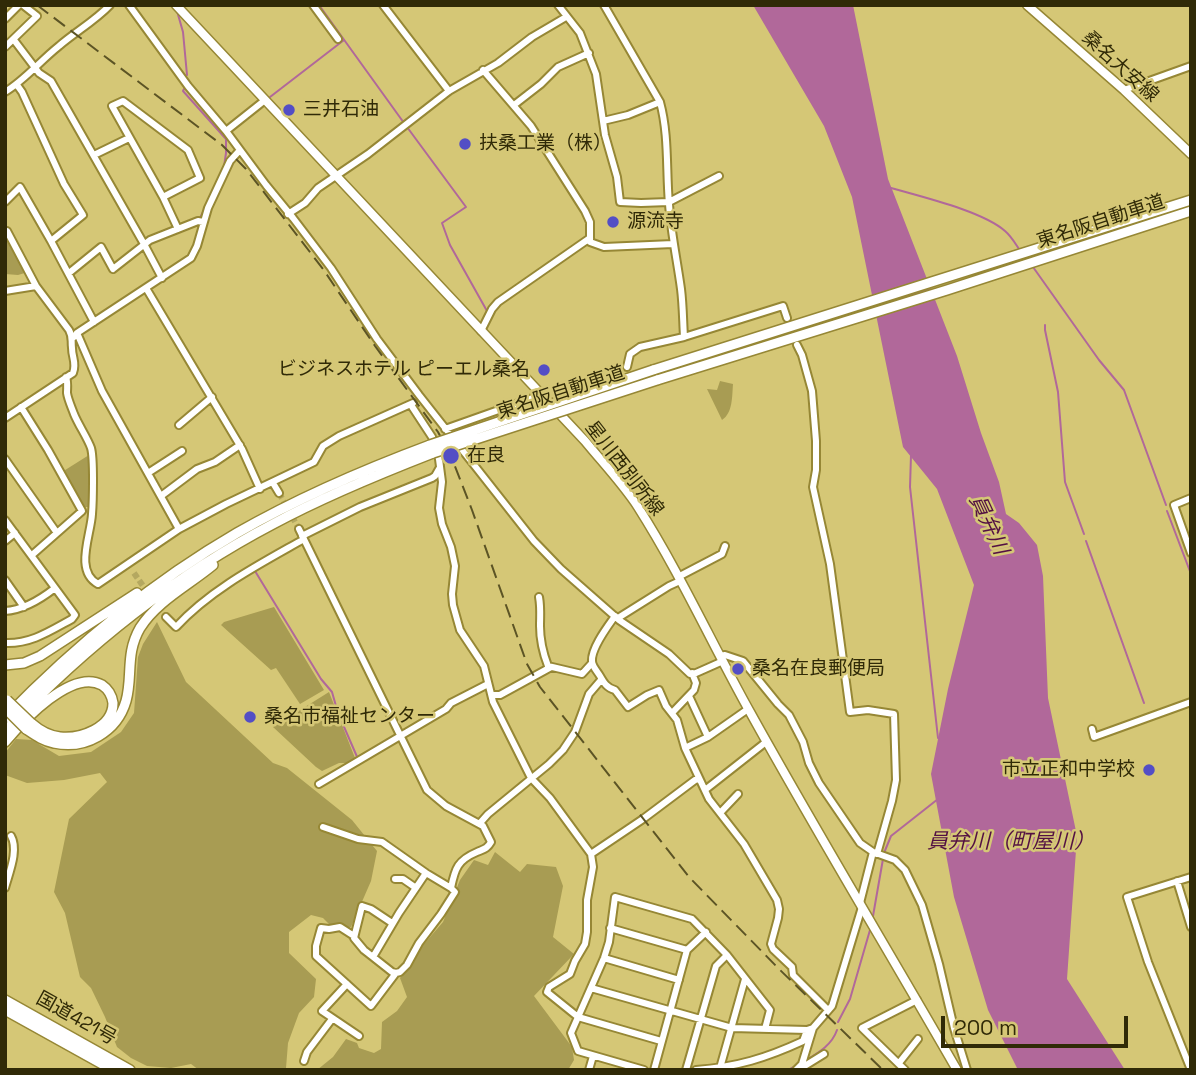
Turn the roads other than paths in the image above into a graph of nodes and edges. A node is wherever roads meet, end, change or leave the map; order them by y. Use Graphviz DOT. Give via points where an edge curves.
graph roads {
  1 [pos="21,5"];
  2 [pos="110,5"];
  3 [pos="129,5"];
  4 [pos="176,5"];
  5 [pos="313,5"];
  6 [pos="383,5"];
  7 [pos="558,5"];
  8 [pos="604,5"];
  9 [pos="1027,5"];
  10 [pos="566,17"];
  11 [pos="5,19"];
  12 [pos="338,39"];
  13 [pos="13,40"];
  14 [pos="5,47"];
  15 [pos="589,52"];
  16 [pos="1191,66"];
  17 [pos="34,67"];
  18 [pos="483,70"];
  19 [pos="17,85"];
  20 [pos="1124,90"];
  21 [pos="449,91"];
  22 [pos="5,92"];
  23 [pos="265,100"];
  24 [pos="660,102"];
  25 [pos="514,105"];
  26 [pos="603,121"];
  27 [pos="226,131"];
  28 [pos="129,138"];
  29 [pos="240,150"];
  30 [pos="1191,154"];
  31 [pos="94,155"];
  32 [pos="335,176"];
  33 [pos="719,176"];
  34 [pos="163,197"];
  35 [pos="1191,200"];
  36 [pos="5,202"];
  37 [pos="669,202"];
  38 [pos="1191,211"];
  39 [pos="288,214"];
  40 [pos="203,222"];
  41 [pos="178,229"];
  42 [pos="5,232"];
  43 [pos="590,238"];
  44 [pos="51,241"];
  45 [pos="144,244"];
  46 [pos="673,244"];
  47 [pos="69,273"];
  48 [pos="162,278"];
  49 [pos="36,286"];
  50 [pos="146,288"];
  51 [pos="5,291"];
  52 [pos="842,316"];
  53 [pos="787,318"];
  54 [pos="94,322"];
  55 [pos="481,331"];
  56 [pos="75,335"];
  57 [pos="684,337"];
  58 [pos="797,345"];
  59 [pos="628,367"];
  60 [pos="66,377"];
  61 [pos="419,395"];
  62 [pos="541,395"];
  63 [pos="212,397"];
  64 [pos="411,405"];
  65 [pos="21,407"];
  66 [pos="5,418"];
  67 [pos="179,425"];
  68 [pos="445,429"];
  69 [pos="240,444"];
  70 [pos="432,449"];
  71 [pos="182,451"];
  72 [pos="5,459"];
  73 [pos="440,468"];
  74 [pos="148,473"];
  75 [pos="272,483"];
  76 [pos="260,489"];
  77 [pos="279,493"];
  78 [pos="161,496"];
  79 [pos="1191,498"];
  80 [pos="93,510"];
  81 [pos="82,511"];
  82 [pos="5,520"];
  83 [pos="179,529"];
  84 [pos="15,533"];
  85 [pos="57,533"];
  86 [pos="301,534"];
  87 [pos="238,538"];
  88 [pos="5,541"];
  89 [pos="725,546"];
  90 [pos="1191,553"];
  91 [pos="32,555"];
  92 [pos="129,563"];
  93 [pos="134,573"];
  94 [pos="679,579"];
  95 [pos="5,580"];
  96 [pos="55,588"];
  97 [pos="538,597"];
  98 [pos="24,607"];
  99 [pos="5,611"];
  100 [pos="166,617"];
  101 [pos="617,617"];
  102 [pos="5,643"];
  103 [pos="722,658"];
  104 [pos="592,663"];
  105 [pos="5,665"];
  106 [pos="551,667"];
  107 [pos="692,673"];
  108 [pos="601,680"];
  109 [pos="488,684"];
  110 [pos="492,695"];
  111 [pos="688,696"];
  112 [pos="6,702"];
  113 [pos="1191,702"];
  114 [pos="748,709"];
  115 [pos="672,713"];
  116 [pos="5,718"];
  117 [pos="28,726"];
  118 [pos="1092,729"];
  119 [pos="5,732"];
  120 [pos="401,736"];
  121 [pos="708,737"];
  122 [pos="5,742"];
  123 [pos="766,742"];
  124 [pos="685,748"];
  125 [pos="531,778"];
  126 [pos="699,779"];
  127 [pos="320,784"];
  128 [pos="705,790"];
  129 [pos="738,794"];
  130 [pos="720,813"];
  131 [pos="480,823"];
  132 [pos="323,827"];
  133 [pos="11,836"];
  134 [pos="591,853"];
  135 [pos="879,854"];
  136 [pos="426,873"];
  137 [pos="1191,877"];
  138 [pos="395,879"];
  139 [pos="1177,881"];
  140 [pos="5,888"];
  141 [pos="416,888"];
  142 [pos="452,888"];
  143 [pos="861,905"];
  144 [pos="392,923"];
  145 [pos="1191,927"];
  146 [pos="610,928"];
  147 [pos="706,932"];
  148 [pos="354,936"];
  149 [pos="687,950"];
  150 [pos="727,955"];
  151 [pos="373,957"];
  152 [pos="604,958"];
  153 [pos="396,973"];
  154 [pos="745,979"];
  155 [pos="679,980"];
  156 [pos="346,984"];
  157 [pos="591,988"];
  158 [pos="5,1000"];
  159 [pos="917,1000"];
  160 [pos="5,1010"];
  161 [pos="828,1010"];
  162 [pos="670,1011"];
  163 [pos="578,1017"];
  164 [pos="332,1019"];
  165 [pos="701,1019"];
  166 [pos="732,1028"];
  167 [pos="765,1029"];
  168 [pos="810,1029"];
  169 [pos="359,1037"];
  170 [pos="918,1039"];
  171 [pos="661,1041"];
  172 [pos="824,1054"];
  173 [pos="593,1056"];
  174 [pos="304,1061"];
  175 [pos="899,1063"];
  176 [pos="802,1066"];
  177 [pos="720,1068"];
  178 [pos="113,1070"];
  179 [pos="130,1070"];
  180 [pos="589,1070"];
  181 [pos="644,1070"];
  182 [pos="654,1070"];
  183 [pos="686,1070"];
  184 [pos="696,1070"];
  185 [pos="905,1070"];
  186 [pos="957,1070"];
  187 [pos="967,1070"];
  188 [pos="1191,1070"];
  1 -- 11 [label="street"];
  1 -- 13 [label="street" via="37,16"];
  2 -- 17 [label="street"];
  3 -- 27 [label="street"];
  4 -- 23 [label="main road, 星川西別所線"];
  5 -- 12 [label="street"];
  6 -- 21 [label="street"];
  7 -- 10 [label="street"];
  8 -- 24 [label="street"];
  9 -- 20 [label="main road, 桑名大安線"];
  10 -- 15 [label="street"];
  10 -- 18 [label="street"];
  13 -- 14 [label="street"];
  13 -- 17 [label="street"];
  15 -- 25 [label="street" via="558,67"];
  15 -- 26 [label="street"];
  16 -- 20 [label="street"];
  17 -- 19 [label="street"];
  17 -- 31 [label="street" via="51,80"];
  18 -- 21 [label="street"];
  18 -- 25 [label="street"];
  19 -- 22 [label="street"];
  19 -- 44 [label="street" via="83,215"];
  20 -- 30 [label="main road, 桑名大安線"];
  21 -- 32 [label="street"];
  23 -- 27 [label="street"];
  23 -- 32 [label="main road, 星川西別所線"];
  24 -- 26 [label="street"];
  24 -- 37 [label="street"];
  25 -- 43 [label="street" via="585,211"];
  26 -- 37 [label="street" via="620,202"];
  27 -- 29 [label="street"];
  28 -- 31 [label="street"];
  28 -- 34 [label="street"];
  28 -- 34 [label="street" via="112,106 123,101 188,150 200,178"];
  29 -- 39 [label="street"];
  29 -- 40 [label="street" via="230,161"];
  31 -- 45 [label="street"];
  32 -- 39 [label="street"];
  32 -- 55 [label="main road, 星川西別所線"];
  33 -- 37 [label="street"];
  34 -- 41 [label="street"];
  35 -- 52 [label="highway, 東名阪自動車道"];
  36 -- 44 [label="street" via="20,187"];
  37 -- 46 [label="street"];
  38 -- 52 [label="highway, 東名阪自動車道"];
  39 -- 61 [label="street"];
  40 -- 41 [label="street"];
  40 -- 48 [label="street" via="191,258"];
  41 -- 45 [label="street"];
  42 -- 49 [label="street"];
  43 -- 46 [label="street" via="604,247"];
  43 -- 55 [label="street" via="498,302"];
  44 -- 47 [label="street"];
  45 -- 47 [label="street" via="113,269 101,247"];
  45 -- 48 [label="street"];
  46 -- 57 [label="street"];
  47 -- 54 [label="street"];
  48 -- 50 [label="street"];
  49 -- 51 [label="street"];
  49 -- 56 [label="street"];
  50 -- 54 [label="street"];
  50 -- 63 [label="street"];
  52 -- 70 [label="highway, 東名阪自動車道, bridge" via="657,380"];
  52 -- 70 [label="highway, 東名阪自動車道, bridge" via="653,370"];
  53 -- 57 [label="street" via="783,306"];
  54 -- 56 [label="street"];
  55 -- 62 [label="main road, 星川西別所線"];
  56 -- 60 [label="street" via="75,368"];
  56 -- 74 [label="street"];
  57 -- 59 [label="street" via="640,347 630,354"];
  58 -- 135 [label="street" via="811,391 814,487 830,564 850,712 894,713 896,780"];
  60 -- 65 [label="street"];
  60 -- 80 [label="street" via="67,393 92,450"];
  61 -- 64 [label="street"];
  61 -- 68 [label="street"];
  62 -- 68 [label="street"];
  62 -- 94 [label="main road, 星川西別所線" via="636,505"];
  63 -- 67 [label="street"];
  63 -- 69 [label="street"];
  64 -- 73 [label="street" via="432,437"];
  64 -- 75 [label="street" via="339,436 323,446 314,462"];
  65 -- 66 [label="street"];
  65 -- 81 [label="street"];
  68 -- 101 [label="street" via="534,541"];
  69 -- 76 [label="street"];
  69 -- 78 [label="street"];
  70 -- 87 [label="highway, 東名阪自動車道"];
  71 -- 74 [label="street"];
  72 -- 85 [label="street"];
  73 -- 86 [label="street" via="432,478"];
  73 -- 109 [label="street" via="440,515 455,566 453,604 460,630 484,666"];
  74 -- 78 [label="street"];
  75 -- 76 [label="street"];
  75 -- 77 [label="street"];
  76 -- 83 [label="street"];
  78 -- 83 [label="street"];
  79 -- 90 [label="street" via="1174,505"];
  80 -- 81 [label="street"];
  80 -- 92 [label="street" via="84,561 91,579 98,584"];
  81 -- 85 [label="street"];
  82 -- 84 [label="street"];
  83 -- 92 [label="street"];
  84 -- 88 [label="street"];
  84 -- 91 [label="street"];
  85 -- 91 [label="street"];
  86 -- 100 [label="street" via="188,614 174,629"];
  86 -- 120 [label="street"];
  87 -- 105 [label="highway" via="197,554 40,656"];
  87 -- 116 [label="highway, 東名阪自動車道" via="169,577 108,622"];
  87 -- 117 [label="highway" via="141,627 131,653 121,714 106,731 93,740 69,745 45,740"];
  87 -- 119 [label="highway, 東名阪自動車道" via="114,630"];
  89 -- 94 [label="street" via="722,554"];
  91 -- 96 [label="street"];
  92 -- 93 [label="street"];
  94 -- 101 [label="street"];
  94 -- 103 [label="main road, 星川西別所線"];
  95 -- 98 [label="street"];
  96 -- 98 [label="street"];
  96 -- 102 [label="street" via="75,615 72,619 34,639"];
  97 -- 106 [label="street" via="542,648"];
  98 -- 99 [label="street"];
  101 -- 104 [label="street" via="600,639"];
  101 -- 107 [label="street"];
  103 -- 107 [label="street"];
  103 -- 114 [label="main road, 星川西別所線"];
  103 -- 135 [label="street" via="743,661 789,715 828,797 860,843"];
  104 -- 106 [label="street" via="582,674"];
  104 -- 108 [label="street"];
  106 -- 110 [label="street"];
  107 -- 111 [label="street" via="696,683"];
  108 -- 115 [label="street" via="628,707 659,690"];
  108 -- 125 [label="street" via="589,694 570,740"];
  109 -- 110 [label="street"];
  109 -- 120 [label="street"];
  110 -- 125 [label="street"];
  111 -- 115 [label="street"];
  111 -- 121 [label="street"];
  112 -- 117 [label="highway, bridge"];
  113 -- 118 [label="street" via="1094,737"];
  114 -- 121 [label="street"];
  114 -- 123 [label="main road, 星川西別所線"];
  115 -- 124 [label="street"];
  117 -- 122 [label="highway" via="60,737 85,734 108,717 111,696 99,683 75,684 48,700"];
  120 -- 127 [label="street"];
  120 -- 131 [label="street" via="428,790 446,806"];
  121 -- 124 [label="street"];
  123 -- 128 [label="street"];
  123 -- 143 [label="main road, 星川西別所線"];
  124 -- 126 [label="street"];
  125 -- 131 [label="street"];
  125 -- 134 [label="street"];
  126 -- 128 [label="street"];
  126 -- 134 [label="street"];
  128 -- 130 [label="street"];
  129 -- 130 [label="street"];
  130 -- 161 [label="street" via="777,900 773,949"];
  131 -- 142 [label="street" via="491,842 456,867"];
  132 -- 136 [label="street" via="382,842"];
  133 -- 140 [label="street" via="14,851"];
  134 -- 163 [label="street" via="585,944 570,974 547,990"];
  135 -- 143 [label="street"];
  135 -- 187 [label="street" via="905,870 922,905"];
  136 -- 141 [label="street"];
  136 -- 142 [label="street"];
  137 -- 139 [label="street"];
  138 -- 141 [label="street"];
  139 -- 145 [label="street"];
  139 -- 188 [label="street" via="1126,897"];
  141 -- 144 [label="street"];
  142 -- 153 [label="street" via="455,892 444,910 407,965"];
  143 -- 159 [label="main road, 星川西別所線"];
  143 -- 161 [label="street" via="838,991"];
  144 -- 148 [label="street" via="362,906"];
  144 -- 151 [label="street"];
  146 -- 147 [label="street" via="615,897 692,919"];
  146 -- 149 [label="street"];
  146 -- 152 [label="street"];
  147 -- 149 [label="street"];
  147 -- 150 [label="street"];
  148 -- 151 [label="street"];
  148 -- 156 [label="street" via="340,927 321,928 316,946 316,956"];
  149 -- 155 [label="street"];
  150 -- 154 [label="street"];
  150 -- 165 [label="street" via="716,966"];
  151 -- 153 [label="street"];
  152 -- 155 [label="street"];
  152 -- 157 [label="street"];
  153 -- 156 [label="street" via="371,1006"];
  154 -- 166 [label="street"];
  154 -- 167 [label="street" via="770,1010"];
  155 -- 162 [label="street"];
  156 -- 164 [label="street" via="322,1011"];
  157 -- 162 [label="street"];
  157 -- 163 [label="street"];
  158 -- 179 [label="highway, 国道421号"];
  159 -- 175 [label="street" via="862,1028"];
  159 -- 186 [label="main road, 星川西別所線"];
  160 -- 178 [label="highway, 国道421号"];
  161 -- 168 [label="street"];
  162 -- 165 [label="street"];
  162 -- 171 [label="street"];
  163 -- 171 [label="street"];
  163 -- 173 [label="street" via="571,1033 578,1051"];
  164 -- 169 [label="street"];
  164 -- 174 [label="street"];
  165 -- 166 [label="street"];
  165 -- 183 [label="street"];
  166 -- 167 [label="street"];
  166 -- 177 [label="street"];
  167 -- 168 [label="street"];
  168 -- 176 [label="street"];
  168 -- 177 [label="street" via="803,1041 793,1046"];
  170 -- 175 [label="street"];
  171 -- 182 [label="street"];
  172 -- 176 [label="street"];
  173 -- 180 [label="street"];
  173 -- 181 [label="street"];
  175 -- 185 [label="street"];
  177 -- 184 [label="street"];
}
